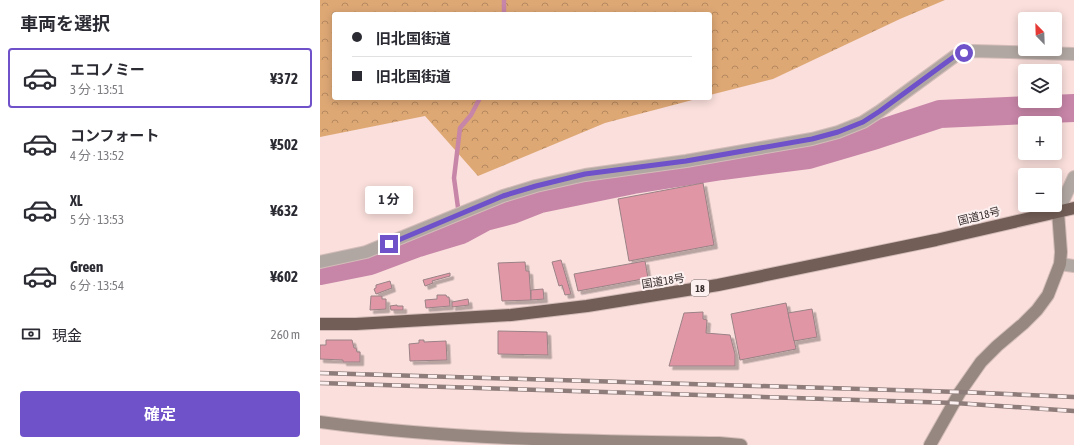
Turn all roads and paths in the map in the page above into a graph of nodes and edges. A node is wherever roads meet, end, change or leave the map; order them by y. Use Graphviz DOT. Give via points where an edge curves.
graph roads {
  1 [pos="1074,54"];
  2 [pos="1074,177"];
  3 [pos="1062,203"];
  4 [pos="1074,208"];
  5 [pos="1062,211"];
  6 [pos="1058,212"];
  7 [pos="320,262"];
  8 [pos="1060,264"];
  9 [pos="1074,266"];
  10 [pos="320,324"];
  11 [pos="320,422"];
  12 [pos="456,441"];
  13 [pos="741,445"];
  14 [pos="930,445"];
  1 -- 7 [label="street" via="973,51 955,56 880,111 863,122 838,132 812,139 686,161 585,174 536,186 503,196 366,252"];
  2 -- 3 [label="street"];
  4 -- 5 [label="highway, 国道18号 / 18"];
  6 -- 8 [label="street"];
  6 -- 10 [label="highway, 国道18号 / 18" via="718,285 594,305 511,315"];
  8 -- 9 [label="street"];
  8 -- 14 [label="street" via="1048,295 1037,310 981,362 960,392"];
  11 -- 12 [label="street"];
  12 -- 13 [label="street" via="550,440"];
}
